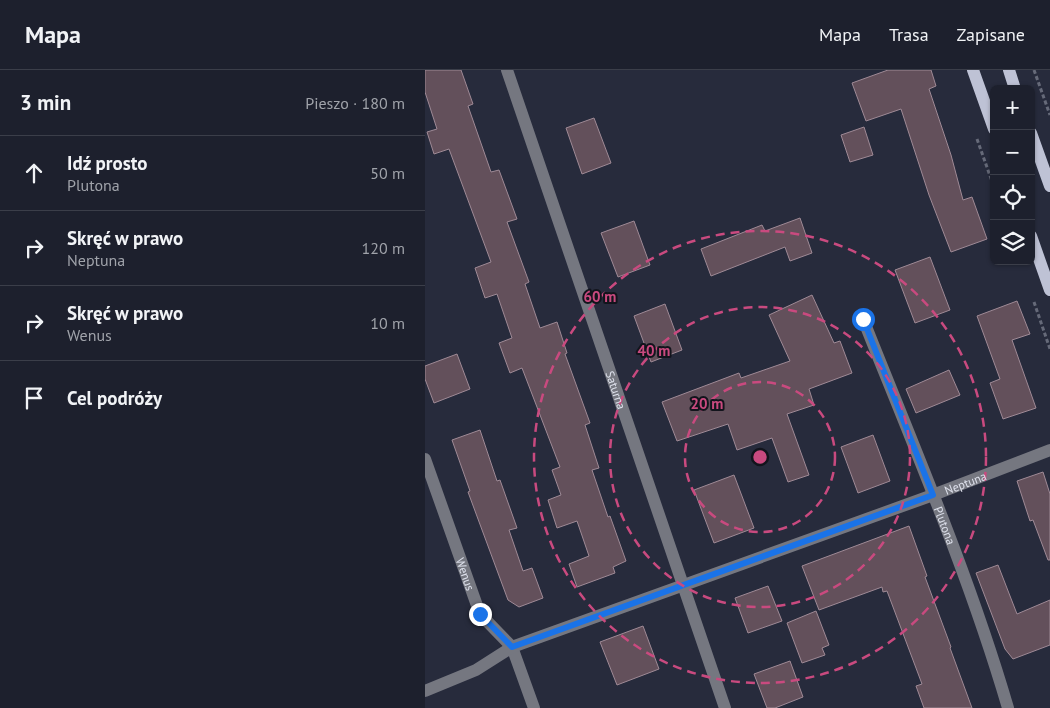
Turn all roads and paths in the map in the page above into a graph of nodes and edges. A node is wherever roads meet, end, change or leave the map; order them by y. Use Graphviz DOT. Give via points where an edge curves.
graph roads {
  1 [pos="507,70"];
  2 [pos="973,70"];
  3 [pos="1009,70"];
  4 [pos="1034,70"];
  5 [pos="1014,85"];
  6 [pos="1050,115"];
  7 [pos="990,118"];
  8 [pos="1035,144"];
  9 [pos="1050,186"];
  10 [pos="1035,247"];
  11 [pos="1050,290"];
  12 [pos="1033,298"];
  13 [pos="863,319"];
  14 [pos="1050,348"];
  15 [pos="1050,450"];
  16 [pos="425,459"];
  17 [pos="933,495"];
  18 [pos="682,585"];
  19 [pos="512,647"];
  20 [pos="425,691"];
  21 [pos="534,708"];
  22 [pos="725,708"];
  23 [pos="1008,708"];
  1 -- 18 [label="street, Saturna"];
  2 -- 7 [label="main road"];
  3 -- 5 [label="main road"];
  4 -- 6 [label="path"];
  8 -- 9 [label="main road"];
  10 -- 11 [label="main road"];
  12 -- 14 [label="path"];
  13 -- 17 [label="street, Plutona"];
  15 -- 17 [label="street, Neptuna"];
  16 -- 19 [label="street, Wenus" via="480,614"];
  17 -- 18 [label="street, Neptuna"];
  17 -- 23 [label="street, Plutona" via="989,644"];
  18 -- 19 [label="street, Neptuna"];
  18 -- 22 [label="street, Saturna"];
  19 -- 20 [label="street, Neptuna" via="476,670"];
  19 -- 21 [label="street, Wenus"];
}
